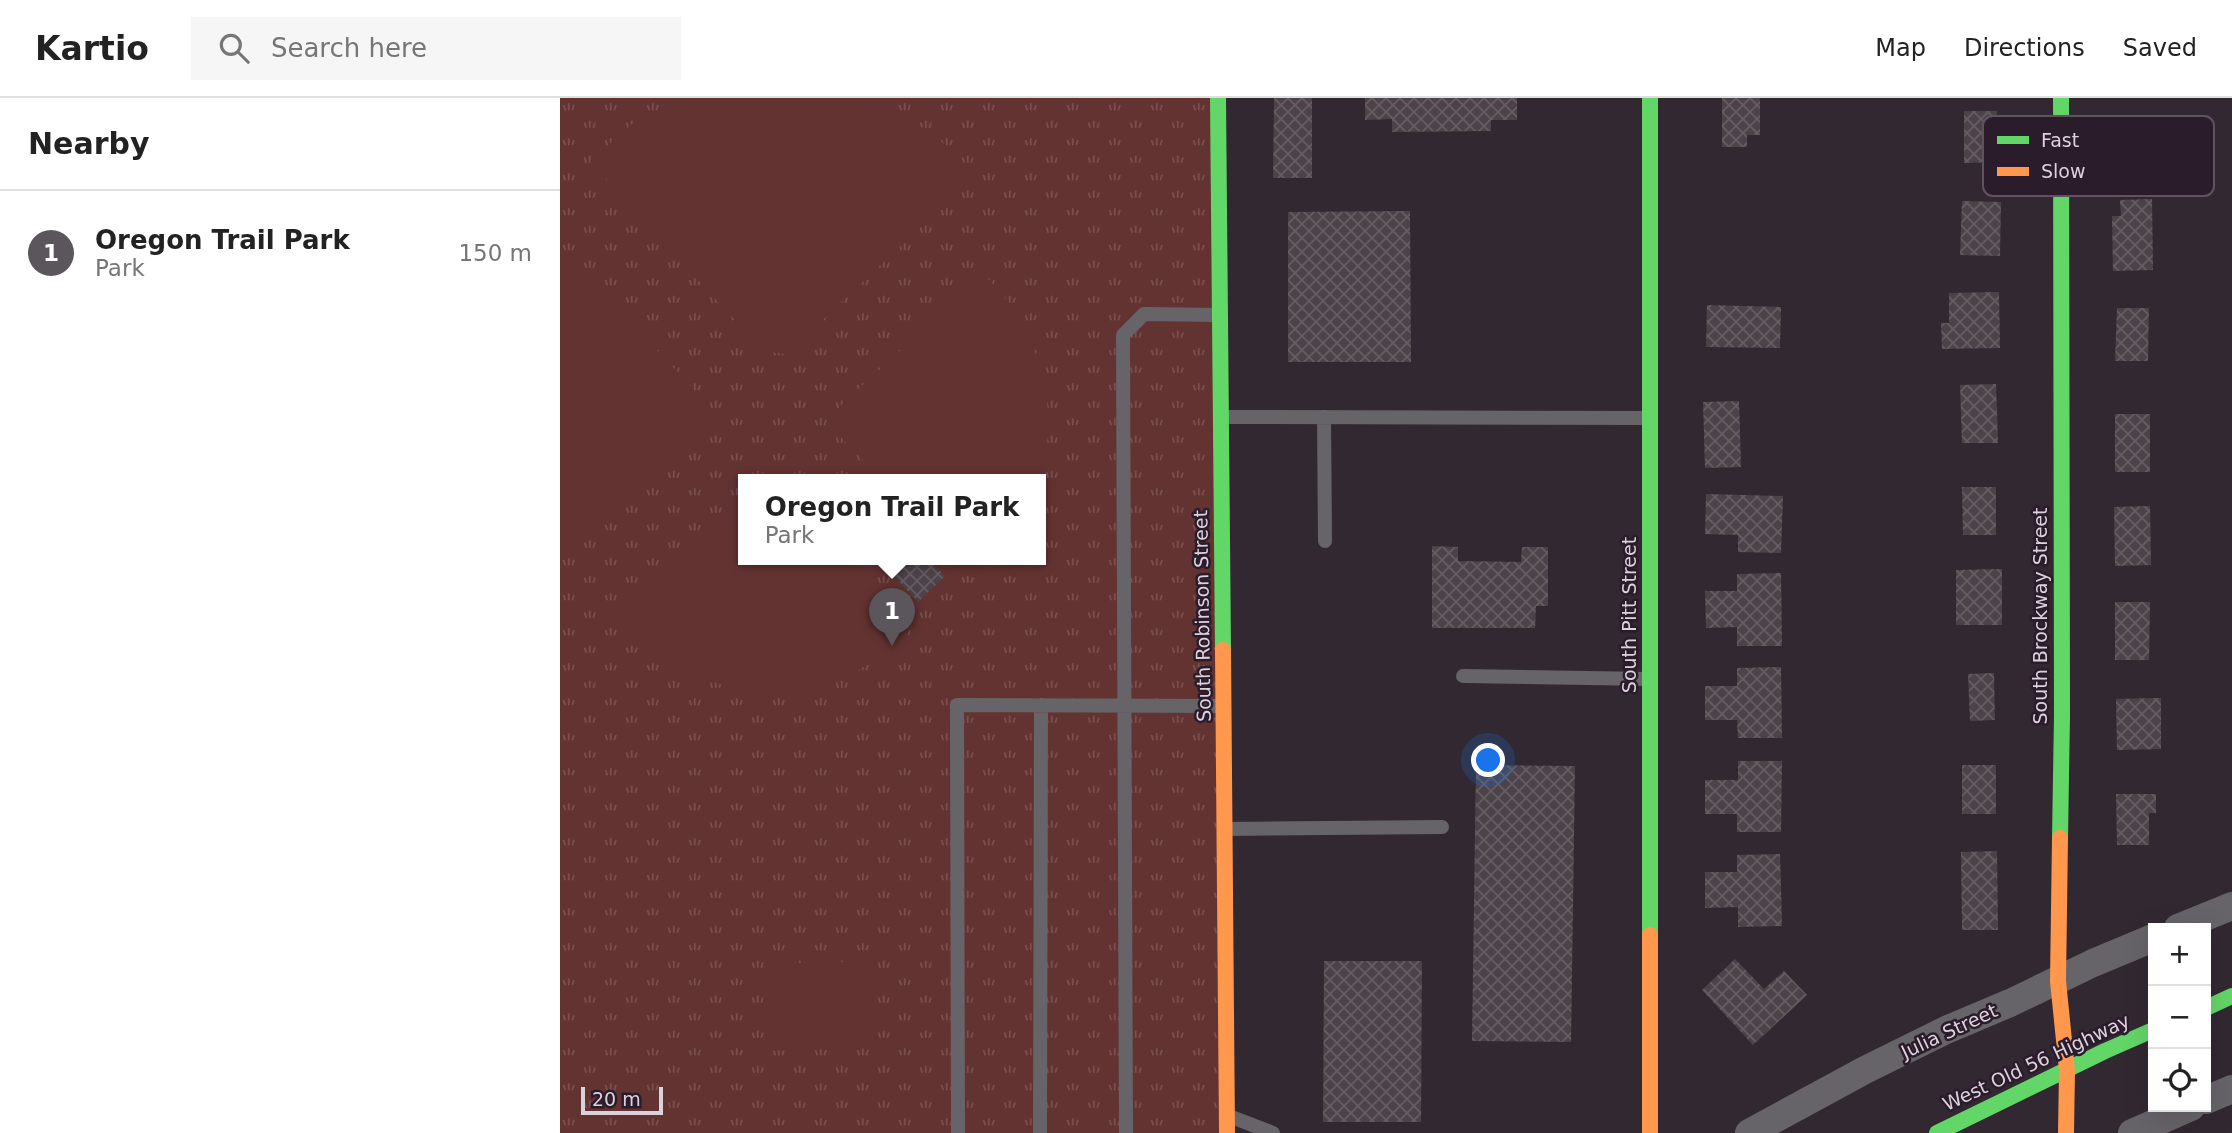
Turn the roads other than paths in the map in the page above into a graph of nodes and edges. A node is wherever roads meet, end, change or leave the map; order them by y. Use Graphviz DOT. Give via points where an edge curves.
graph roads {
  1 [pos="1218,98"];
  2 [pos="1650,98"];
  3 [pos="2061,98"];
  4 [pos="2061,116"];
  5 [pos="2061,196"];
  6 [pos="1220,315"];
  7 [pos="1221,417"];
  8 [pos="1324,417"];
  9 [pos="1650,418"];
  10 [pos="1325,541"];
  11 [pos="1463,676"];
  12 [pos="1650,679"];
  13 [pos="1041,705"];
  14 [pos="1125,705"];
  15 [pos="1224,706"];
  16 [pos="1442,827"];
  17 [pos="1225,830"];
  18 [pos="2232,906"];
  19 [pos="2190,923"];
  20 [pos="2148,940"];
  21 [pos="2058,981"];
  22 [pos="2232,996"];
  23 [pos="2211,1006"];
  24 [pos="2148,1032"];
  25 [pos="2067,1070"];
  26 [pos="2232,1089"];
  27 [pos="2211,1098"];
  28 [pos="2180,1112"];
  29 [pos="1227,1115"];
  30 [pos="958,1133"];
  31 [pos="1040,1133"];
  32 [pos="1126,1133"];
  33 [pos="1227,1133"];
  34 [pos="1273,1133"];
  35 [pos="1650,1133"];
  36 [pos="1749,1133"];
  37 [pos="1937,1133"];
  38 [pos="2066,1133"];
  39 [pos="2132,1133"];
  1 -- 6 [label="street, South Robinson Street"];
  2 -- 9 [label="street, South Pitt Street"];
  3 -- 4 [label="street, South Brockway Street"];
  5 -- 21 [label="street, South Brockway Street"];
  6 -- 7 [label="street, South Robinson Street"];
  6 -- 14 [label="lane" via="1144,314 1124,335"];
  7 -- 8 [label="lane"];
  7 -- 15 [label="street, South Robinson Street"];
  8 -- 9 [label="lane"];
  8 -- 10 [label="lane"];
  9 -- 12 [label="street, South Pitt Street"];
  11 -- 12 [label="lane"];
  12 -- 35 [label="street, South Pitt Street"];
  13 -- 14 [label="lane"];
  13 -- 30 [label="lane" via="957,705"];
  13 -- 31 [label="lane"];
  14 -- 15 [label="lane"];
  14 -- 32 [label="lane"];
  15 -- 17 [label="street, South Robinson Street"];
  16 -- 17 [label="lane"];
  17 -- 29 [label="street, South Robinson Street"];
  18 -- 19 [label="street"];
  20 -- 21 [label="street, Julia Street"];
  21 -- 25 [label="street, South Brockway Street"];
  21 -- 36 [label="street, Julia Street" via="1946,1030"];
  22 -- 23 [label="street"];
  24 -- 25 [label="street, West Old 56 Highway"];
  25 -- 37 [label="street, West Old 56 Highway"];
  25 -- 38 [label="street, South Brockway Street"];
  26 -- 27 [label="street"];
  28 -- 39 [label="street"];
  29 -- 33 [label="street, South Robinson Street"];
  29 -- 34 [label="lane"];
}
